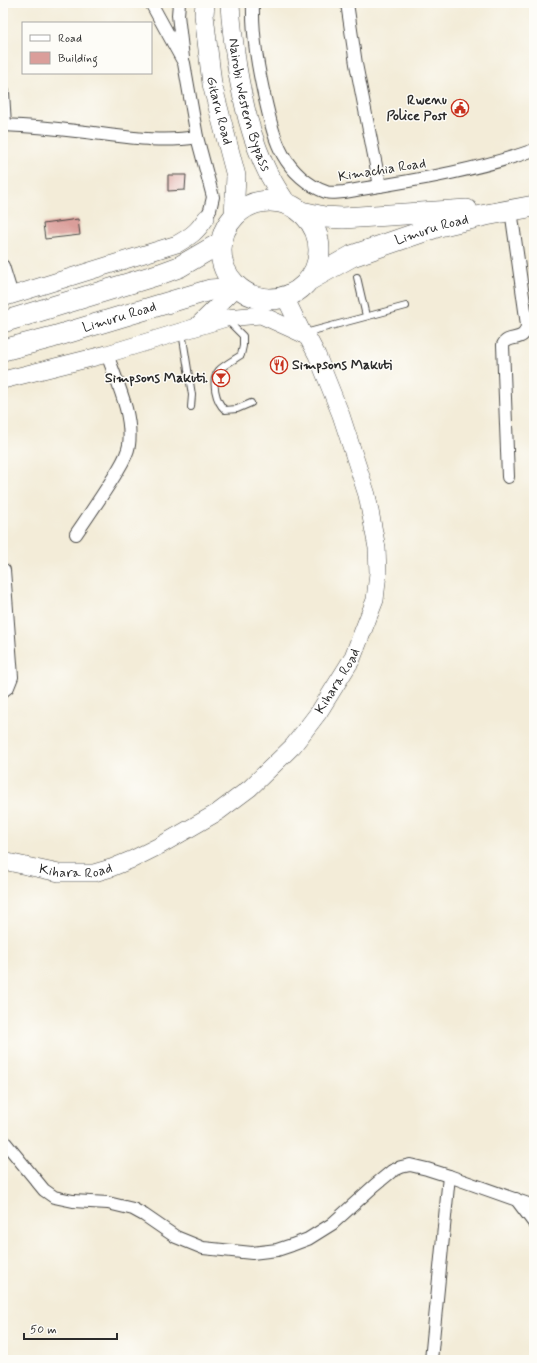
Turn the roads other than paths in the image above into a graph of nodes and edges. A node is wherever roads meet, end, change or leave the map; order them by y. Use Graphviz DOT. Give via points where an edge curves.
graph roads {
  1 [pos="151,3"];
  2 [pos="178,3"];
  3 [pos="205,3"];
  4 [pos="230,3"];
  5 [pos="253,3"];
  6 [pos="347,3"];
  7 [pos="184,63"];
  8 [pos="3,92"];
  9 [pos="4,125"];
  10 [pos="197,137"];
  11 [pos="534,150"];
  12 [pos="380,186"];
  13 [pos="285,201"];
  14 [pos="534,206"];
  15 [pos="511,210"];
  16 [pos="306,214"];
  17 [pos="234,217"];
  18 [pos="206,218"];
  19 [pos="222,242"];
  20 [pos="3,266"];
  21 [pos="357,277"];
  22 [pos="311,278"];
  23 [pos="236,288"];
  24 [pos="7,296"];
  25 [pos="285,297"];
  26 [pos="406,306"];
  27 [pos="366,316"];
  28 [pos="226,318"];
  29 [pos="3,322"];
  30 [pos="190,328"];
  31 [pos="303,334"];
  32 [pos="3,350"];
  33 [pos="106,354"];
  34 [pos="3,380"];
  35 [pos="251,403"];
  36 [pos="191,407"];
  37 [pos="508,477"];
  38 [pos="76,534"];
  39 [pos="3,563"];
  40 [pos="3,570"];
  41 [pos="3,691"];
  42 [pos="3,861"];
  43 [pos="3,1140"];
  44 [pos="449,1176"];
  45 [pos="516,1199"];
  46 [pos="534,1206"];
  47 [pos="534,1223"];
  48 [pos="431,1360"];
  1 -- 7 [label="street"];
  2 -- 7 [label="street"];
  3 -- 17 [label="main road, Gitaru Road" via="204,15 212,84 236,176"];
  4 -- 13 [label="main road, Nairobi Western Bypass" via="243,103 261,158"];
  5 -- 12 [label="street, Kimachia Road" via="254,46 262,90 269,119 283,155 295,172 311,185 327,193"];
  6 -- 12 [label="street"];
  7 -- 10 [label="street"];
  8 -- 9 [label="street"];
  9 -- 10 [label="street" via="75,130 136,139"];
  10 -- 18 [label="street" via="213,197"];
  11 -- 12 [label="street, Kimachia Road" via="451,174"];
  13 -- 16 [label="highway" via="298,206"];
  13 -- 17 [label="highway" via="270,200 248,206"];
  14 -- 15 [label="highway, Limuru Road"];
  15 -- 16 [label="highway, Limuru Road" via="459,210 343,218"];
  15 -- 22 [label="highway, Limuru Road" via="439,226 352,256"];
  15 -- 37 [label="street" via="527,325 523,335 507,339 503,345"];
  16 -- 22 [label="highway" via="315,229 320,248 318,264"];
  17 -- 19 [label="highway" via="226,229"];
  18 -- 24 [label="main road" via="191,236 177,244"];
  19 -- 23 [label="highway" via="224,268"];
  19 -- 29 [label="highway, Limuru Road" via="179,267"];
  20 -- 24 [label="street"];
  21 -- 27 [label="lane"];
  22 -- 25 [label="highway" via="300,289"];
  23 -- 25 [label="highway" via="261,299"];
  23 -- 30 [label="main road"];
  23 -- 32 [label="highway, Limuru Road" via="210,290"];
  25 -- 31 [label="main road, Kihara Road"];
  26 -- 27 [label="lane"];
  27 -- 31 [label="lane"];
  28 -- 30 [label="main road"];
  28 -- 31 [label="main road" via="261,315"];
  28 -- 35 [label="lane" via="243,336 243,346 241,355 219,370 214,379 218,402 225,410 237,409"];
  30 -- 33 [label="main road"];
  30 -- 36 [label="lane"];
  31 -- 42 [label="main road, Kihara Road" via="317,355 341,415 366,494 377,548 375,600 352,659 319,712 293,746 250,788 218,812 161,845 94,873 59,873"];
  33 -- 34 [label="main road"];
  33 -- 38 [label="street" via="126,408 129,446 123,462"];
  39 -- 40 [label="street"];
  40 -- 41 [label="street" via="12,677 8,687"];
  43 -- 44 [label="street" via="44,1190 54,1196 133,1209 176,1237 203,1248 252,1253 277,1250 308,1239 332,1224 375,1185 401,1167 410,1165"];
  44 -- 45 [label="street"];
  44 -- 48 [label="street"];
  45 -- 46 [label="street"];
  45 -- 47 [label="street"];
}
